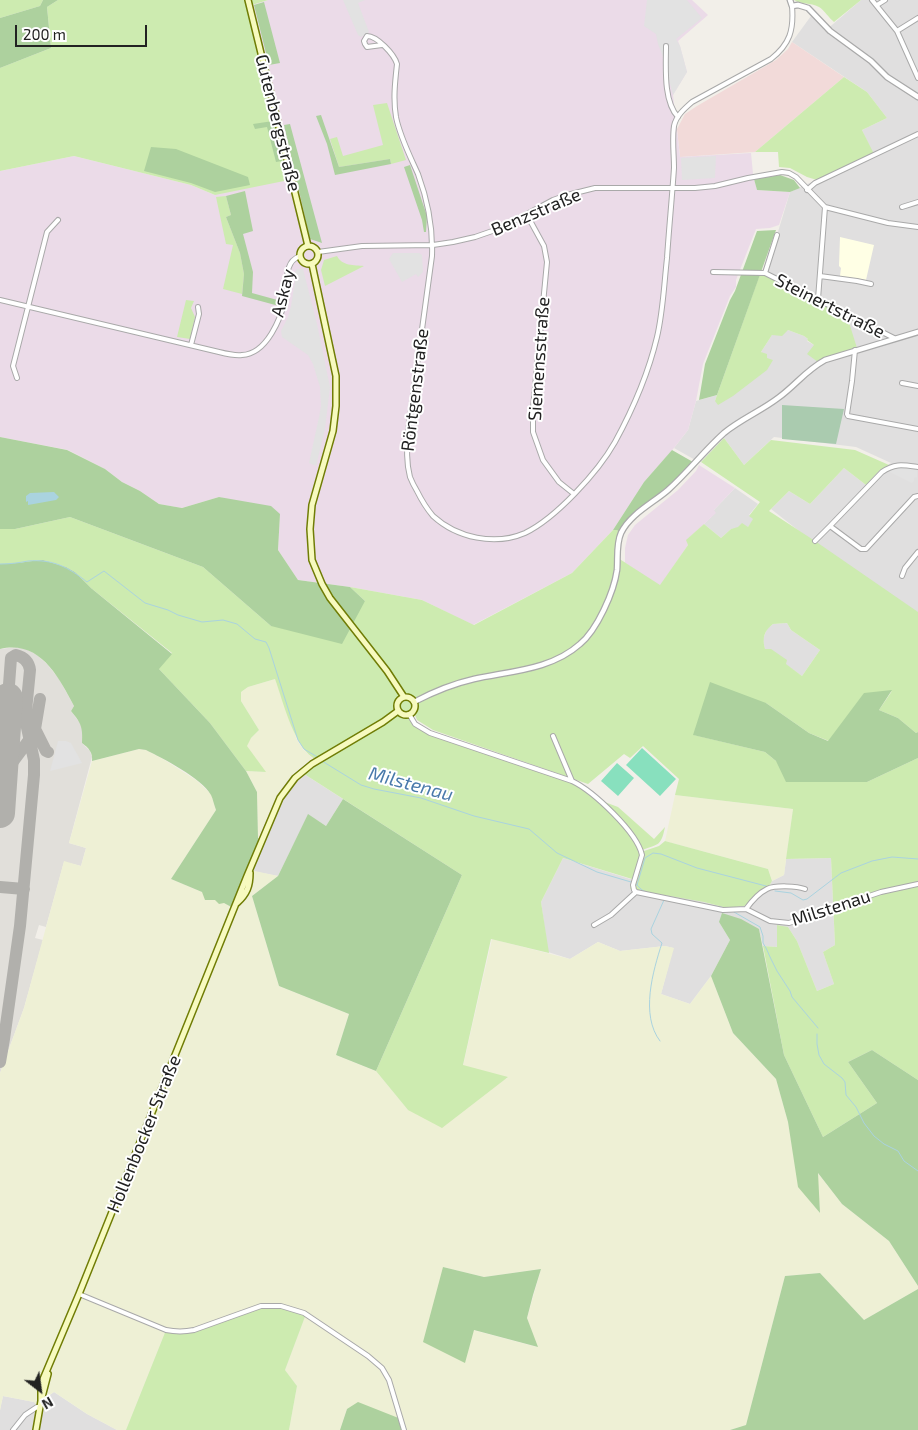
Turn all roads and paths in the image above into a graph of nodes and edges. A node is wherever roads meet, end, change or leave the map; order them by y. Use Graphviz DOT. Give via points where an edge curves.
graph roads {
  1 [pos="248,0"];
  2 [pos="790,0"];
  3 [pos="872,0"];
  4 [pos="886,0"];
  5 [pos="877,5"];
  6 [pos="792,6"];
  7 [pos="918,18"];
  8 [pos="896,31"];
  9 [pos="382,45"];
  10 [pos="666,46"];
  11 [pos="918,78"];
  12 [pos="917,95"];
  13 [pos="678,117"];
  14 [pos="918,134"];
  15 [pos="672,187"];
  16 [pos="807,190"];
  17 [pos="918,202"];
  18 [pos="902,207"];
  19 [pos="825,208"];
  20 [pos="527,215"];
  21 [pos="58,220"];
  22 [pos="918,227"];
  23 [pos="778,235"];
  24 [pos="433,245"];
  25 [pos="308,246"];
  26 [pos="318,252"];
  27 [pos="300,256"];
  28 [pos="312,264"];
  29 [pos="713,272"];
  30 [pos="765,273"];
  31 [pos="820,276"];
  32 [pos="871,284"];
  33 [pos="818,299"];
  34 [pos="0,300"];
  35 [pos="28,307"];
  36 [pos="198,307"];
  37 [pos="918,332"];
  38 [pos="894,338"];
  39 [pos="191,345"];
  40 [pos="855,350"];
  41 [pos="17,378"];
  42 [pos="902,383"];
  43 [pos="918,386"];
  44 [pos="918,429"];
  45 [pos="918,467"];
  46 [pos="574,494"];
  47 [pos="918,496"];
  48 [pos="830,526"];
  49 [pos="815,541"];
  50 [pos="918,552"];
  51 [pos="902,576"];
  52 [pos="404,697"];
  53 [pos="414,702"];
  54 [pos="398,711"];
  55 [pos="409,714"];
  56 [pos="553,736"];
  57 [pos="572,781"];
  58 [pos="918,884"];
  59 [pos="805,889"];
  60 [pos="636,892"];
  61 [pos="746,909"];
  62 [pos="594,925"];
  63 [pos="79,1294"];
  64 [pos="40,1408"];
  65 [pos="13,1430"];
  66 [pos="36,1430"];
  67 [pos="404,1430"];
  1 -- 25 [label="main road, Gutenbergstraße"];
  2 -- 6 [label="street"];
  3 -- 5 [label="street"];
  4 -- 5 [label="street"];
  5 -- 8 [label="street"];
  6 -- 12 [label="street" via="808,8 830,31 871,60 887,77"];
  6 -- 13 [label="street" via="791,33 777,54 692,102"];
  7 -- 8 [label="street"];
  8 -- 11 [label="street"];
  9 -- 24 [label="street, Röntgenstraße" via="397,64 396,118 427,202"];
  10 -- 13 [label="street" via="666,80 673,112"];
  13 -- 15 [label="street, Röntgenstraße" via="674,125"];
  14 -- 16 [label="street" via="815,183"];
  15 -- 16 [label="street, Benzstraße" via="715,186 782,172 796,177"];
  15 -- 20 [label="street, Benzstraße" via="582,190 553,200"];
  15 -- 46 [label="street, Röntgenstraße" via="663,300 645,379 613,445"];
  16 -- 19 [label="street, Benzstraße"];
  17 -- 18 [label="street"];
  19 -- 22 [label="street"];
  19 -- 31 [label="street"];
  20 -- 24 [label="street, Benzstraße" via="475,237"];
  20 -- 46 [label="street, Siemensstraße" via="544,246 547,262 533,432 543,460"];
  21 -- 35 [label="street" via="47,232"];
  23 -- 30 [label="street, Steinertstraße"];
  24 -- 26 [label="street, Benzstraße" via="362,246"];
  24 -- 46 [label="street, Röntgenstraße" via="408,432 407,460 420,498 433,516 448,527 483,539 502,539 524,534 539,525"];
  25 -- 26 [label="main road"];
  25 -- 27 [label="main road" via="302,249"];
  26 -- 28 [label="main road" via="317,260"];
  27 -- 28 [label="main road" via="304,263"];
  27 -- 39 [label="street, Askay" via="291,261 286,296 263,346 242,356"];
  28 -- 52 [label="main road" via="336,376 333,431 312,505 312,560 330,598 387,670"];
  29 -- 30 [label="street, Steinertstraße"];
  30 -- 33 [label="street, Steinertstraße"];
  31 -- 32 [label="street"];
  31 -- 33 [label="street"];
  33 -- 38 [label="street, Steinertstraße"];
  34 -- 35 [label="street, Askay"];
  35 -- 39 [label="street, Askay"];
  35 -- 41 [label="street" via="13,366"];
  36 -- 39 [label="street"];
  37 -- 38 [label="street"];
  38 -- 40 [label="street"];
  40 -- 44 [label="street" via="848,416"];
  40 -- 53 [label="street" via="816,365 780,397 735,425 666,491 630,520 619,537 617,570 608,598 593,630 577,647 543,664 457,683"];
  42 -- 43 [label="street"];
  45 -- 48 [label="street" via="895,465 882,472"];
  47 -- 48 [label="street" via="866,549"];
  48 -- 49 [label="street"];
  50 -- 51 [label="street"];
  52 -- 53 [label="main road"];
  52 -- 54 [label="main road" via="398,702"];
  53 -- 55 [label="main road"];
  54 -- 55 [label="main road"];
  54 -- 63 [label="main road, Hollenbocker Straße" via="320,759 295,778 280,798"];
  55 -- 57 [label="street" via="415,724 430,733"];
  56 -- 57 [label="street"];
  57 -- 60 [label="street" via="617,816 636,842 642,854 633,885"];
  58 -- 61 [label="street, Milstenau" via="880,892 789,923 770,922"];
  59 -- 61 [label="street, Milstenau" via="768,889"];
  60 -- 61 [label="street, Milstenau" via="723,910"];
  60 -- 62 [label="street" via="611,915"];
  63 -- 64 [label="main road, Hollenbocker Straße" via="50,1365"];
  63 -- 67 [label="street" via="173,1331 188,1331 261,1306 281,1306 304,1313 382,1368 389,1380"];
  64 -- 65 [label="street" via="36,1407 25,1415"];
  64 -- 66 [label="main road, Hollenbocker Straße"];
}
